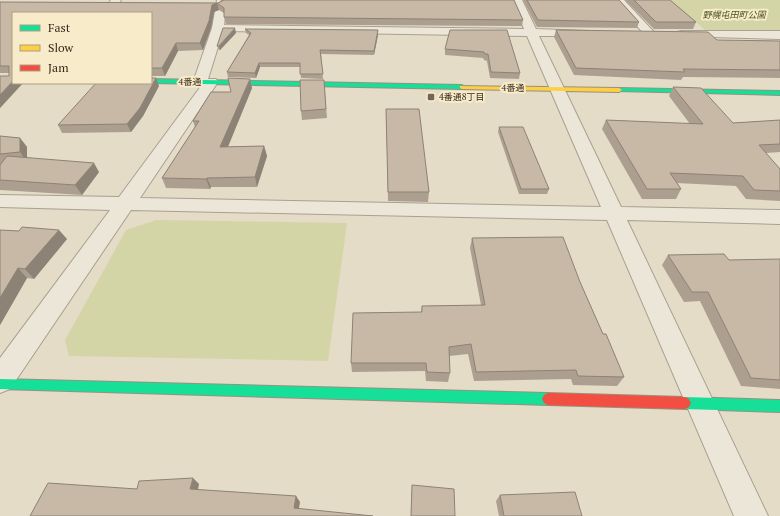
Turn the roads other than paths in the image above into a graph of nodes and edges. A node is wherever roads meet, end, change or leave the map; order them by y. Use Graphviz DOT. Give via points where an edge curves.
graph roads {
  1 [pos="517,0"];
  2 [pos="618,0"];
  3 [pos="112,3"];
  4 [pos="218,3"];
  5 [pos="128,4"];
  6 [pos="218,28"];
  7 [pos="532,32"];
  8 [pos="595,33"];
  9 [pos="634,33"];
  10 [pos="650,34"];
  11 [pos="780,35"];
  12 [pos="152,81"];
  13 [pos="206,82"];
  14 [pos="558,89"];
  15 [pos="780,93"];
  16 [pos="0,201"];
  17 [pos="124,205"];
  18 [pos="614,214"];
  19 [pos="780,217"];
  20 [pos="0,380"];
  21 [pos="0,384"];
  22 [pos="700,404"];
  23 [pos="780,406"];
  24 [pos="751,516"];
  1 -- 7 [label="street"];
  2 -- 10 [label="street"];
  3 -- 5 [label="street"];
  4 -- 6 [label="street"];
  6 -- 7 [label="street"];
  6 -- 13 [label="street"];
  7 -- 8 [label="street"];
  7 -- 14 [label="street"];
  9 -- 10 [label="street"];
  10 -- 11 [label="street"];
  12 -- 13 [label="street, 4番通"];
  13 -- 14 [label="street, 4番通"];
  13 -- 17 [label="street"];
  14 -- 15 [label="street, 4番通"];
  14 -- 18 [label="street"];
  16 -- 17 [label="street"];
  17 -- 18 [label="street"];
  17 -- 20 [label="street"];
  18 -- 19 [label="street"];
  18 -- 22 [label="street"];
  21 -- 22 [label="street"];
  22 -- 23 [label="street"];
  22 -- 24 [label="street"];
}
